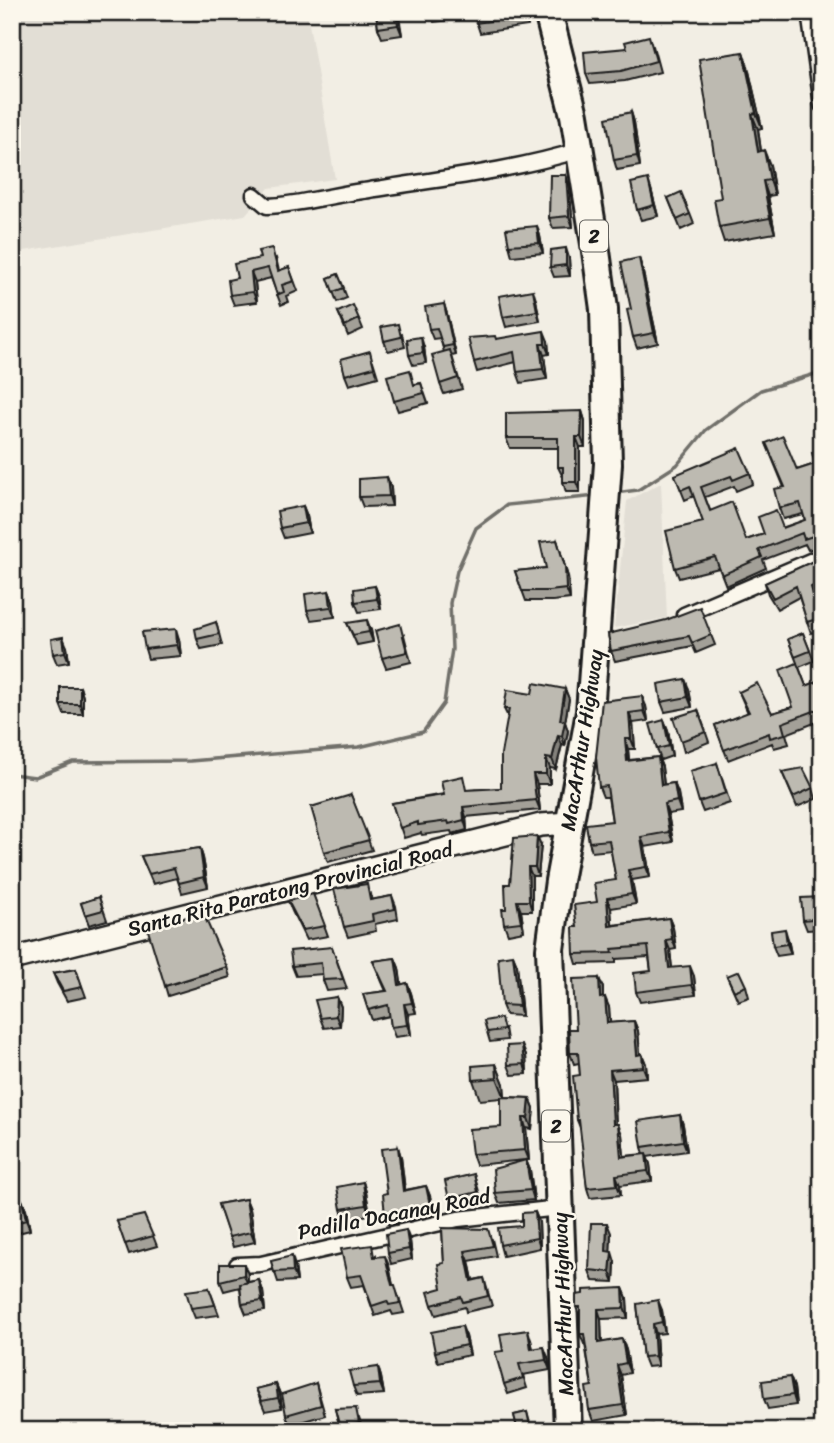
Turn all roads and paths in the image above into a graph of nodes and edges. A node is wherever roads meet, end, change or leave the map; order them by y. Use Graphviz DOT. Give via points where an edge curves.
graph roads {
  1 [pos="548,12"];
  2 [pos="809,12"];
  3 [pos="822,105"];
  4 [pos="580,150"];
  5 [pos="254,195"];
  6 [pos="822,556"];
  7 [pos="668,621"];
  8 [pos="569,823"];
  9 [pos="12,959"];
  10 [pos="559,1208"];
  11 [pos="237,1265"];
  12 [pos="568,1431"];
  1 -- 4 [label="highway, MacArthur Highway / 2"];
  2 -- 3 [label="street"];
  4 -- 5 [label="street" via="442,181 281,206 267,206"];
  4 -- 8 [label="highway, MacArthur Highway / 2" via="604,309 608,464 602,636"];
  6 -- 7 [label="street"];
  8 -- 9 [label="street, Santa Rita Paratong Provincial Road" via="541,825"];
  8 -- 10 [label="highway, MacArthur Highway / 2" via="550,949"];
  10 -- 11 [label="street, Padilla Dacanay Road" via="458,1219 261,1264"];
  10 -- 12 [label="highway, MacArthur Highway / 2"];
}
